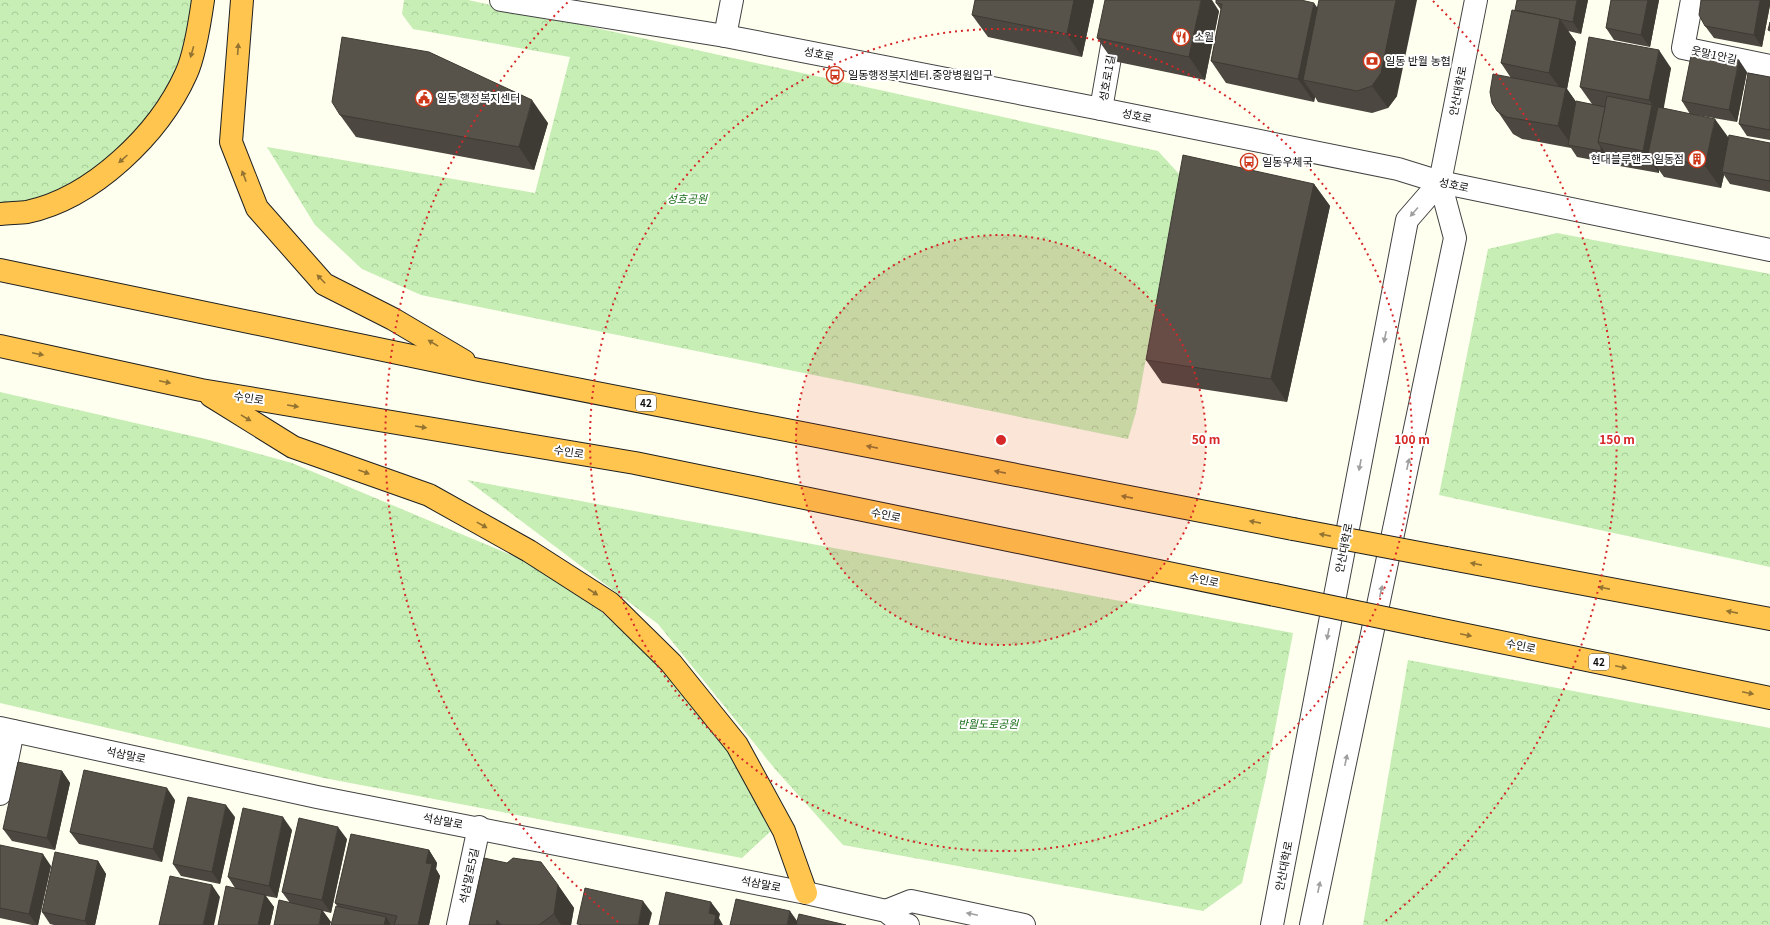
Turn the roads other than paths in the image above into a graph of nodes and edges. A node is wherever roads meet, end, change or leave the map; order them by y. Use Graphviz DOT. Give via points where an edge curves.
graph roads {
  1 [pos="203,0"];
  2 [pos="242,0"];
  3 [pos="501,0"];
  4 [pos="732,0"];
  5 [pos="1120,0"];
  6 [pos="1476,0"];
  7 [pos="1692,0"];
  8 [pos="725,36"];
  9 [pos="1770,66"];
  10 [pos="1101,109"];
  11 [pos="1440,182"];
  12 [pos="0,214"];
  13 [pos="1770,250"];
  14 [pos="0,270"];
  15 [pos="0,346"];
  16 [pos="479,370"];
  17 [pos="201,390"];
  18 [pos="1770,619"];
  19 [pos="1770,698"];
  20 [pos="7,729"];
  21 [pos="0,794"];
  22 [pos="479,828"];
  23 [pos="806,893"];
  24 [pos="885,918"];
  25 [pos="458,925"];
  26 [pos="908,925"];
  27 [pos="1024,925"];
  28 [pos="1272,925"];
  29 [pos="1311,925"];
  1 -- 12 [label="highway, one-way" via="186,74 163,115 123,160 83,188 54,203 27,212"];
  16 -- 2 [label="highway, one-way" via="393,319 324,284 257,208 231,142"];
  3 -- 8 [label="street, 성호로"];
  4 -- 8 [label="street"];
  5 -- 10 [label="street, 성호로1길"];
  6 -- 11 [label="street, 안산대학로"];
  7 -- 9 [label="street, 웃말1안길" via="1683,48"];
  8 -- 10 [label="street, 성호로"];
  10 -- 11 [label="street, 성호로" via="1398,170"];
  11 -- 13 [label="street, 성호로"];
  11 -- 28 [label="street, 안산대학로, one-way" via="1407,220"];
  29 -- 11 [label="street, 안산대학로, one-way" via="1455,238"];
  14 -- 16 [label="highway, 42"];
  15 -- 17 [label="highway, 수인로 / 42, one-way"];
  18 -- 16 [label="highway, 42, one-way, bridge" via="1293,530"];
  17 -- 19 [label="highway, 수인로 / 42, one-way, bridge" via="635,463"];
  17 -- 23 [label="highway, one-way" via="293,447 429,495 529,551 610,603 671,663 737,745 784,831"];
  20 -- 21 [label="street"];
  20 -- 22 [label="street, 석삼말로"];
  22 -- 23 [label="street, 석삼말로"];
  22 -- 25 [label="street, 석삼말로5길"];
  23 -- 24 [label="street, 석삼말로"];
  24 -- 26 [label="street, 석삼말로"];
  27 -- 24 [label="street, one-way" via="911,901"];
}
